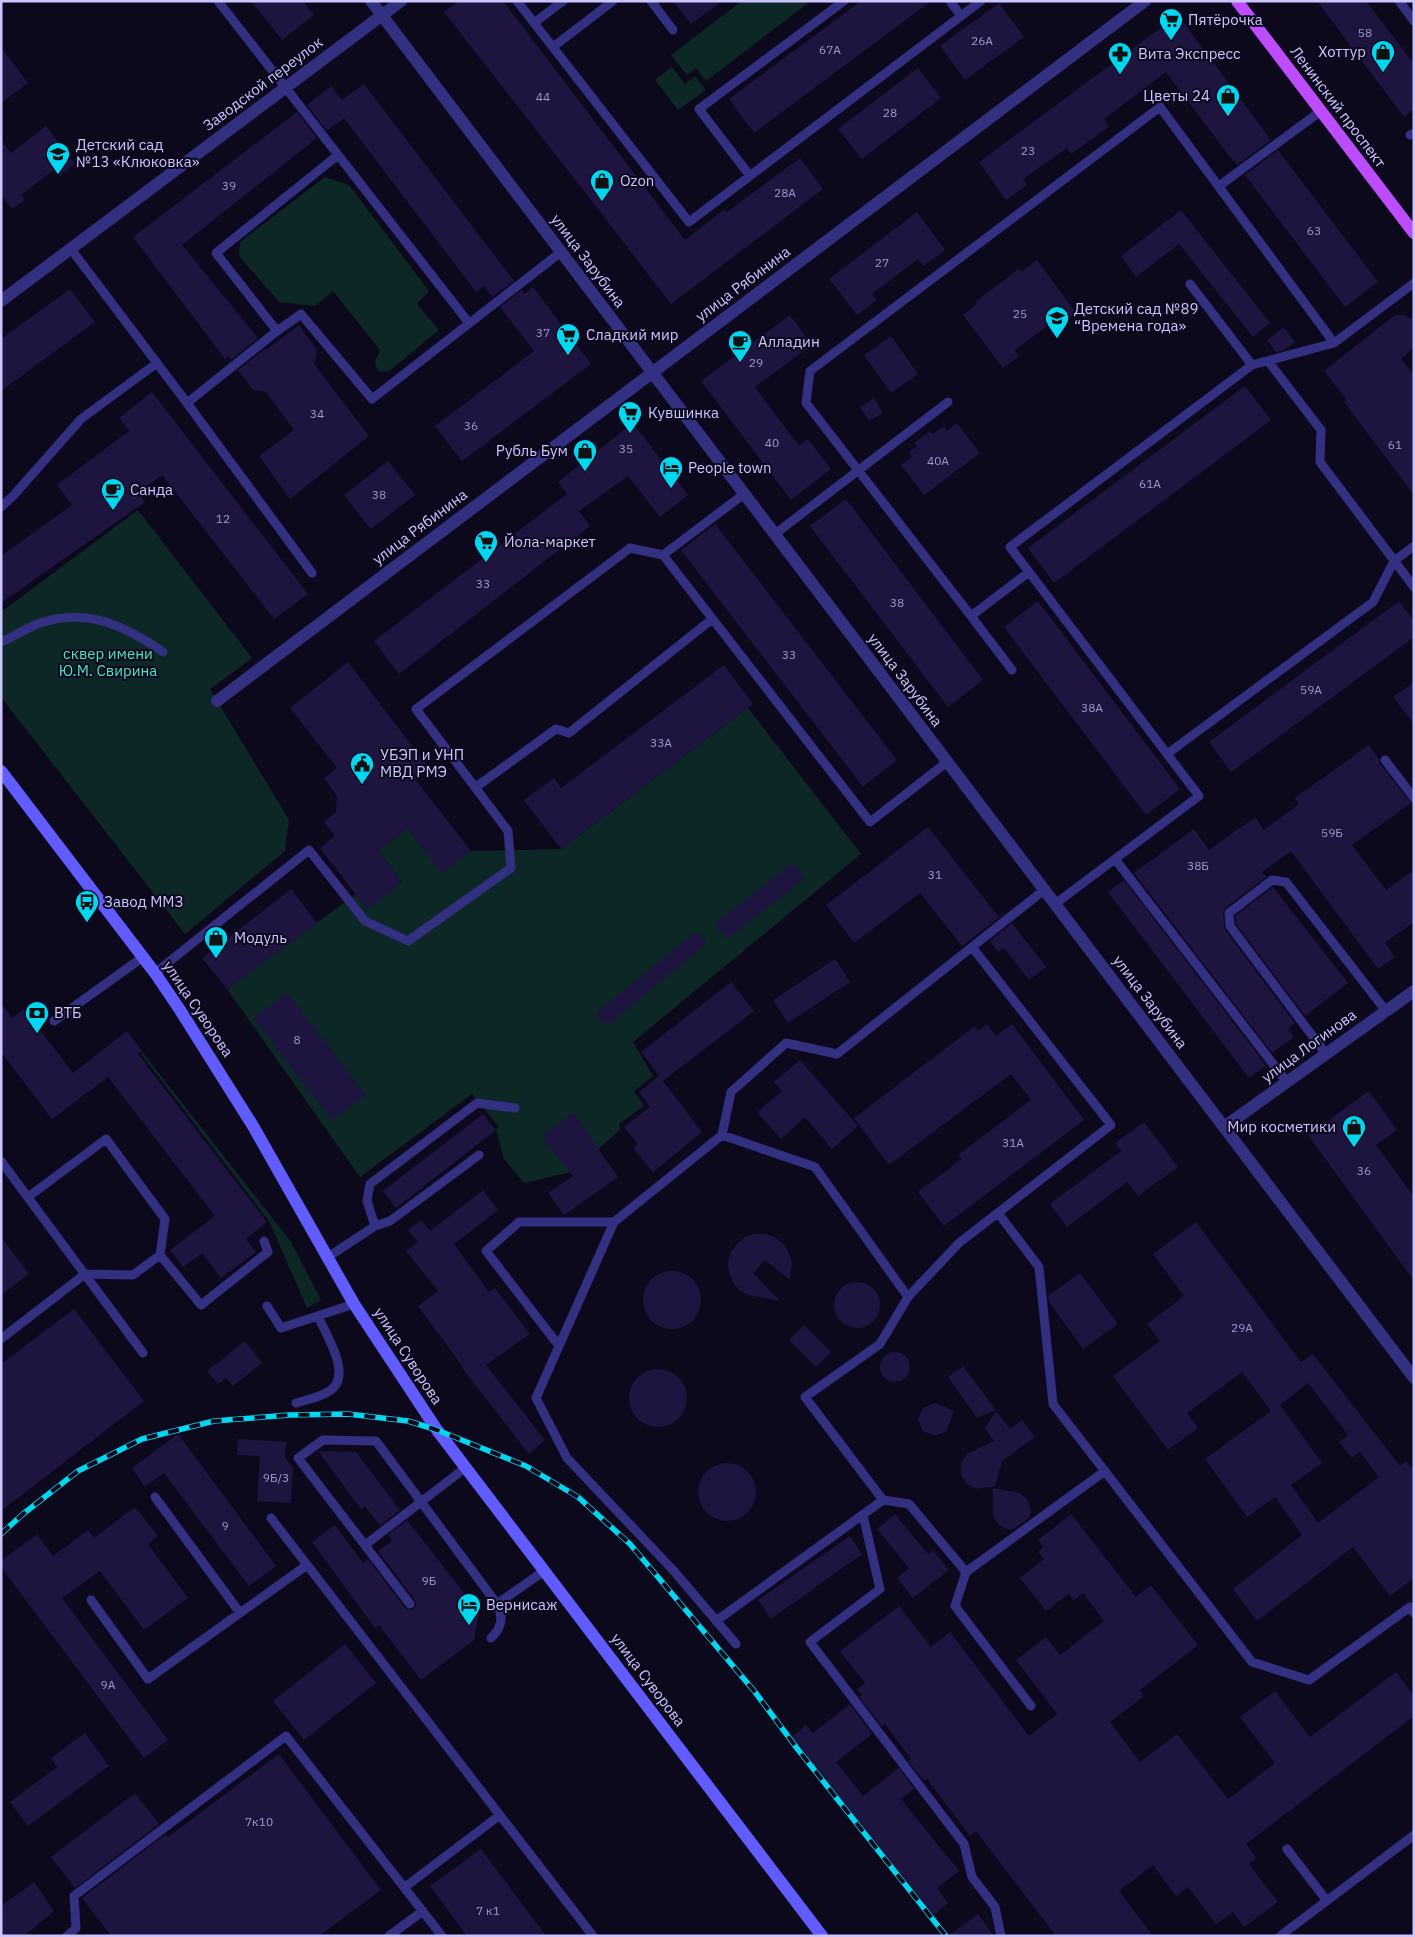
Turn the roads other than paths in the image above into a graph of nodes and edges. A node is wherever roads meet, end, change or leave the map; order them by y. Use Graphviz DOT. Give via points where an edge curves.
graph roads {
  1 [pos="218,1"];
  2 [pos="371,1"];
  3 [pos="401,1"];
  4 [pos="517,1"];
  5 [pos="563,1"];
  6 [pos="613,1"];
  7 [pos="651,1"];
  8 [pos="844,1"];
  9 [pos="950,1"];
  10 [pos="981,1"];
  11 [pos="1145,1"];
  12 [pos="1238,1"];
  13 [pos="1399,1"];
  14 [pos="382,16"];
  15 [pos="961,16"];
  16 [pos="1414,21"];
  17 [pos="534,23"];
  18 [pos="673,30"];
  19 [pos="553,47"];
  20 [pos="285,88"];
  21 [pos="1320,111"];
  22 [pos="338,155"];
  23 [pos="750,176"];
  24 [pos="1218,186"];
  25 [pos="1414,233"];
  26 [pos="71,249"];
  27 [pos="560,252"];
  28 [pos="1414,283"];
  29 [pos="1190,284"];
  30 [pos="1,302"];
  31 [pos="469,323"];
  32 [pos="277,331"];
  33 [pos="1334,343"];
  34 [pos="1268,360"];
  35 [pos="157,363"];
  36 [pos="1252,365"];
  37 [pos="652,373"];
  38 [pos="948,402"];
  39 [pos="187,403"];
  40 [pos="858,471"];
  41 [pos="744,494"];
  42 [pos="1,507"];
  43 [pos="775,534"];
  44 [pos="1414,546"];
  45 [pos="663,556"];
  46 [pos="1394,561"];
  47 [pos="1029,572"];
  48 [pos="312,574"];
  49 [pos="1414,588"];
  50 [pos="971,616"];
  51 [pos="711,620"];
  52 [pos="1,642"];
  53 [pos="163,652"];
  54 [pos="1012,670"];
  55 [pos="217,701"];
  56 [pos="1167,754"];
  57 [pos="1385,760"];
  58 [pos="947,762"];
  59 [pos="1,771"];
  60 [pos="476,788"];
  61 [pos="1414,798"];
  62 [pos="1115,859"];
  63 [pos="1044,890"];
  64 [pos="1054,904"];
  65 [pos="972,947"];
  66 [pos="143,957"];
  67 [pos="155,973"];
  68 [pos="1414,991"];
  69 [pos="1386,1011"];
  70 [pos="54,1021"];
  71 [pos="1326,1054"];
  72 [pos="1287,1082"];
  73 [pos="515,1108"];
  74 [pos="1224,1127"];
  75 [pos="722,1136"];
  76 [pos="479,1155"];
  77 [pos="1,1161"];
  78 [pos="28,1197"];
  79 [pos="998,1213"];
  80 [pos="614,1222"];
  81 [pos="374,1226"];
  82 [pos="264,1241"];
  83 [pos="160,1255"];
  84 [pos="328,1257"];
  85 [pos="85,1274"];
  86 [pos="908,1297"];
  87 [pos="354,1304"];
  88 [pos="268,1306"];
  89 [pos="318,1316"];
  90 [pos="1,1339"];
  91 [pos="559,1346"];
  92 [pos="143,1352"];
  93 [pos="1414,1378"];
  94 [pos="296,1403"];
  95 [pos="465,1468"];
  96 [pos="1105,1471"];
  97 [pos="155,1497"];
  98 [pos="883,1500"];
  99 [pos="421,1502"];
  100 [pos="862,1515"];
  101 [pos="271,1518"];
  102 [pos="365,1545"];
  103 [pos="307,1565"];
  104 [pos="544,1570"];
  105 [pos="966,1572"];
  106 [pos="91,1600"];
  107 [pos="410,1604"];
  108 [pos="497,1604"];
  109 [pos="1414,1612"];
  110 [pos="240,1613"];
  111 [pos="716,1621"];
  112 [pos="491,1638"];
  113 [pos="736,1644"];
  114 [pos="1031,1706"];
  115 [pos="500,1815"];
  116 [pos="1414,1835"];
  117 [pos="1287,1849"];
  118 [pos="405,1887"];
  119 [pos="1326,1901"];
  120 [pos="423,1911"];
  121 [pos="79,1932"];
  122 [pos="67,1936"];
  123 [pos="390,1936"];
  124 [pos="442,1936"];
  125 [pos="593,1936"];
  126 [pos="822,1936"];
  127 [pos="1001,1936"];
  128 [pos="1280,1936"];
  1 -- 20 [label="lane"];
  2 -- 14 [label="street, улица Зарубина"];
  3 -- 14 [label="street, Заводской переулок"];
  4 -- 17 [label="lane"];
  5 -- 17 [label="lane"];
  6 -- 19 [label="lane"];
  7 -- 18 [label="lane"];
  8 -- 23 [label="lane" via="699,109"];
  9 -- 15 [label="lane"];
  10 -- 15 [label="lane"];
  11 -- 37 [label="street, улица Рябинина"];
  12 -- 21 [label="main road, Ленинский проспект"];
  13 -- 16 [label="lane"];
  14 -- 20 [label="street, Заводской переулок"];
  14 -- 27 [label="street, улица Зарубина"];
  15 -- 23 [label="lane"];
  17 -- 19 [label="lane"];
  19 -- 23 [label="lane" via="690,222"];
  20 -- 22 [label="lane"];
  20 -- 26 [label="street, Заводской переулок"];
  21 -- 24 [label="lane"];
  21 -- 25 [label="main road, Ленинский проспект"];
  22 -- 31 [label="lane"];
  22 -- 32 [label="lane" via="216,253"];
  24 -- 33 [label="lane"];
  24 -- 40 [label="lane" via="1160,107 810,371 806,403"];
  26 -- 30 [label="street, Заводской переулок"];
  26 -- 35 [label="lane"];
  27 -- 31 [label="lane"];
  27 -- 37 [label="street, улица Зарубина"];
  28 -- 33 [label="lane"];
  29 -- 36 [label="lane"];
  31 -- 32 [label="lane" via="372,399 301,314"];
  32 -- 39 [label="lane"];
  33 -- 34 [label="lane"];
  34 -- 36 [label="lane"];
  34 -- 46 [label="lane" via="1321,430 1320,462"];
  35 -- 39 [label="lane"];
  35 -- 42 [label="lane" via="80,419"];
  36 -- 47 [label="lane" via="1010,547"];
  37 -- 41 [label="street, улица Зарубина"];
  37 -- 55 [label="street, улица Рябинина"];
  38 -- 40 [label="lane"];
  39 -- 48 [label="lane"];
  40 -- 43 [label="lane"];
  40 -- 50 [label="lane"];
  41 -- 43 [label="street, улица Зарубина"];
  41 -- 45 [label="lane"];
  43 -- 58 [label="street, улица Зарубина"];
  44 -- 46 [label="lane"];
  45 -- 51 [label="lane"];
  45 -- 60 [label="lane" via="630,548 416,709"];
  46 -- 49 [label="lane"];
  46 -- 56 [label="lane" via="1373,602"];
  47 -- 50 [label="lane"];
  47 -- 56 [label="lane"];
  50 -- 54 [label="lane"];
  51 -- 58 [label="lane" via="870,822"];
  51 -- 60 [label="lane" via="569,733 556,729"];
  52 -- 53 [label="lane" via="40,624 77,617 118,626"];
  56 -- 62 [label="lane" via="1199,796"];
  57 -- 61 [label="lane"];
  58 -- 63 [label="street, улица Зарубина"];
  59 -- 66 [label="main road, улица Суворова"];
  60 -- 67 [label="lane" via="508,831 511,868 408,940 365,922 310,850"];
  62 -- 64 [label="lane"];
  62 -- 72 [label="lane"];
  63 -- 64 [label="street, улица Зарубина"];
  63 -- 65 [label="lane"];
  64 -- 74 [label="street, улица Зарубина"];
  65 -- 75 [label="lane" via="837,1054 786,1043 731,1092"];
  65 -- 79 [label="lane" via="1111,1125"];
  66 -- 67 [label="main road, улица Суворова"];
  66 -- 70 [label="lane"];
  67 -- 84 [label="main road, улица Суворова" via="212,1058"];
  68 -- 69 [label="street, улица Логинова"];
  69 -- 71 [label="street, улица Логинова"];
  69 -- 71 [label="lane" via="1286,882 1272,880 1229,913 1230,926"];
  71 -- 72 [label="street, улица Логинова"];
  72 -- 74 [label="street, улица Логинова"];
  73 -- 81 [label="lane" via="477,1103 370,1184 367,1201"];
  74 -- 93 [label="street, улица Зарубина"];
  75 -- 80 [label="lane"];
  75 -- 86 [label="lane" via="815,1167"];
  76 -- 81 [label="lane" via="390,1221"];
  77 -- 78 [label="lane"];
  78 -- 83 [label="lane" via="106,1139 165,1219"];
  78 -- 85 [label="lane"];
  79 -- 86 [label="lane" via="959,1243"];
  79 -- 96 [label="lane" via="1039,1267 1053,1404"];
  80 -- 91 [label="lane"];
  80 -- 91 [label="lane" via="520,1222 486,1252"];
  81 -- 84 [label="lane"];
  82 -- 83 [label="lane" via="268,1252 201,1305"];
  83 -- 85 [label="lane" via="133,1275"];
  84 -- 87 [label="main road, улица Суворова"];
  85 -- 90 [label="lane"];
  85 -- 92 [label="lane"];
  86 -- 98 [label="lane" via="880,1344 805,1397"];
  87 -- 89 [label="lane"];
  87 -- 95 [label="main road, улица Суворова"];
  88 -- 89 [label="lane" via="281,1328"];
  89 -- 94 [label="lane" via="339,1363 340,1376 333,1389"];
  91 -- 111 [label="lane" via="536,1398 567,1458 673,1570"];
  95 -- 99 [label="lane"];
  95 -- 104 [label="main road, улица Суворова"];
  96 -- 105 [label="lane"];
  96 -- 109 [label="lane" via="1252,1662 1310,1680 1410,1607"];
  97 -- 110 [label="lane"];
  98 -- 100 [label="lane"];
  98 -- 105 [label="lane" via="909,1504"];
  99 -- 102 [label="lane"];
  99 -- 102 [label="lane" via="376,1441 323,1440 298,1458"];
  99 -- 108 [label="lane"];
  100 -- 111 [label="lane"];
  100 -- 127 [label="lane" via="880,1589 810,1642 964,1844 972,1877 995,1907"];
  101 -- 103 [label="lane"];
  102 -- 107 [label="lane"];
  103 -- 110 [label="lane"];
  103 -- 115 [label="lane"];
  104 -- 108 [label="lane"];
  104 -- 126 [label="main road, улица Суворова"];
  105 -- 114 [label="lane" via="955,1606"];
  106 -- 110 [label="lane" via="148,1679"];
  108 -- 112 [label="lane" via="501,1623"];
  111 -- 113 [label="lane"];
  115 -- 118 [label="lane"];
  115 -- 125 [label="lane"];
  116 -- 119 [label="lane"];
  117 -- 119 [label="lane"];
  118 -- 120 [label="lane"];
  118 -- 121 [label="lane" via="286,1736 74,1896"];
  119 -- 128 [label="lane"];
  120 -- 123 [label="lane"];
  120 -- 124 [label="lane"];
  121 -- 122 [label="lane"];
}
